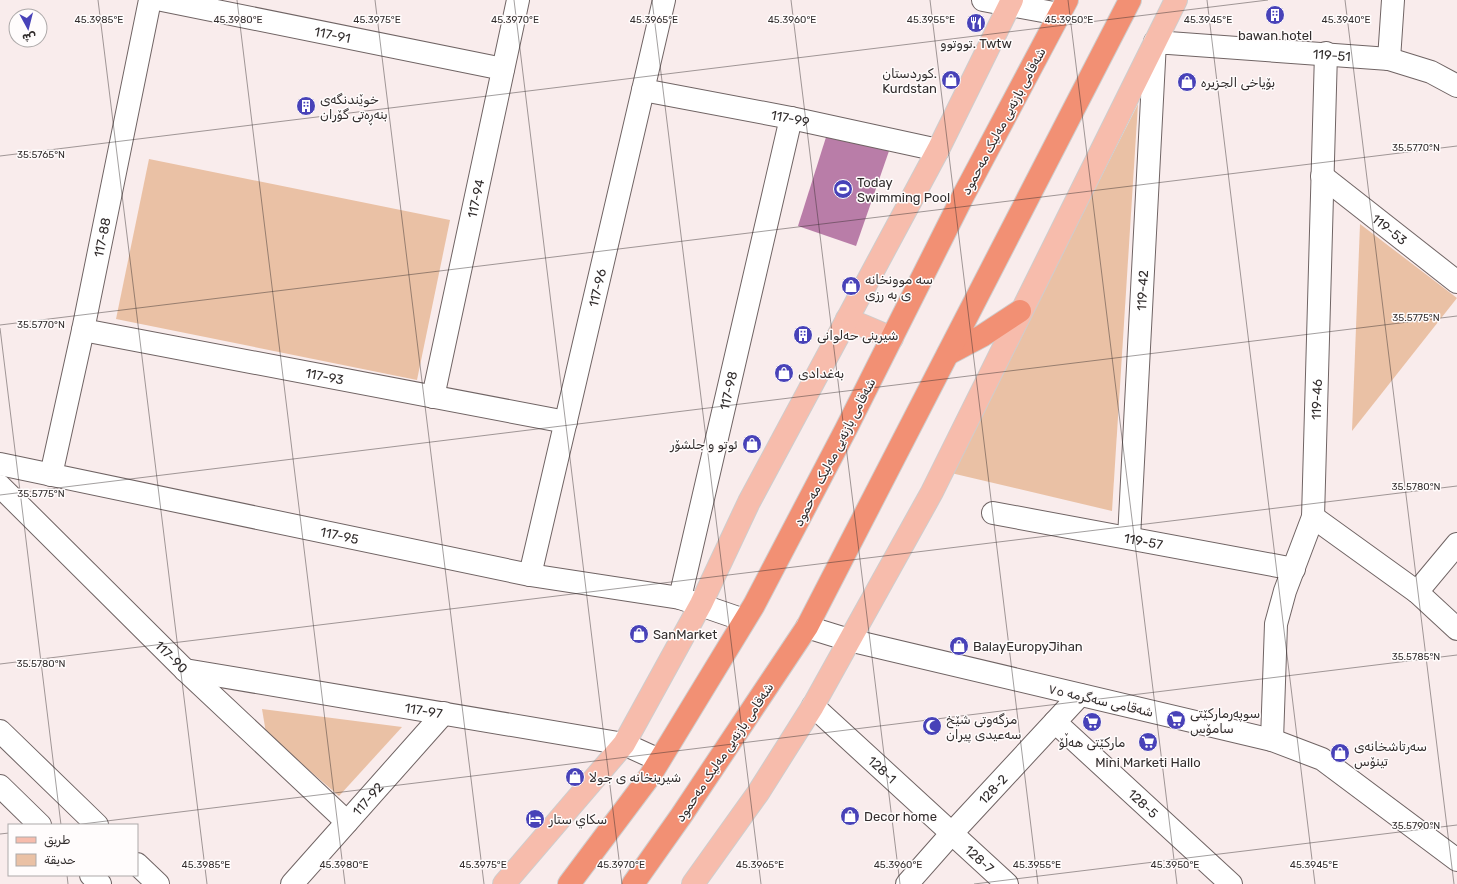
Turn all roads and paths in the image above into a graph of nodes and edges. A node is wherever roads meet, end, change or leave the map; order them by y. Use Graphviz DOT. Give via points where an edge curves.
graph roads {
  1 [pos="150,0"];
  2 [pos="162,0"];
  3 [pos="518,0"];
  4 [pos="664,0"];
  5 [pos="983,0"];
  6 [pos="1130,0"];
  7 [pos="1176,0"];
  8 [pos="1394,0"];
  9 [pos="1010,2"];
  10 [pos="1063,7"];
  11 [pos="1155,42"];
  12 [pos="1326,53"];
  13 [pos="1389,59"];
  14 [pos="503,69"];
  15 [pos="1457,86"];
  16 [pos="643,90"];
  17 [pos="791,118"];
  18 [pos="938,150"];
  19 [pos="1322,176"];
  20 [pos="1457,282"];
  21 [pos="1020,311"];
  22 [pos="847,319"];
  23 [pos="83,330"];
  24 [pos="892,338"];
  25 [pos="948,354"];
  26 [pos="433,397"];
  27 [pos="566,422"];
  28 [pos="0,464"];
  29 [pos="51,475"];
  30 [pos="0,486"];
  31 [pos="993,513"];
  32 [pos="1313,518"];
  33 [pos="1129,538"];
  34 [pos="1457,544"];
  35 [pos="1294,569"];
  36 [pos="530,575"];
  37 [pos="1417,592"];
  38 [pos="680,598"];
  39 [pos="701,604"];
  40 [pos="744,620"];
  41 [pos="807,627"];
  42 [pos="1457,629"];
  43 [pos="849,640"];
  44 [pos="186,670"];
  45 [pos="1080,695"];
  46 [pos="812,706"];
  47 [pos="444,713"];
  48 [pos="1055,722"];
  49 [pos="0,731"];
  50 [pos="1272,740"];
  51 [pos="624,744"];
  52 [pos="659,760"];
  53 [pos="0,786"];
  54 [pos="347,822"];
  55 [pos="39,824"];
  56 [pos="96,824"];
  57 [pos="952,833"];
  58 [pos="1457,860"];
  59 [pos="138,865"];
  60 [pos="92,876"];
  61 [pos="100,884"];
  62 [pos="158,884"];
  63 [pos="292,884"];
  64 [pos="504,884"];
  65 [pos="569,884"];
  66 [pos="633,884"];
  67 [pos="693,884"];
  68 [pos="907,884"];
  69 [pos="1007,884"];
  70 [pos="1231,884"];
  1 -- 23 [label="street, 117-88"];
  2 -- 14 [label="street, 117-91"];
  3 -- 14 [label="street, 117-94"];
  4 -- 16 [label="street, 117-96"];
  5 -- 9 [label="street"];
  6 -- 25 [label="highway, شەقامی بازنەیی مەلیک مەحمود"];
  7 -- 11 [label="main road"];
  8 -- 13 [label="street"];
  9 -- 10 [label="street"];
  9 -- 18 [label="main road"];
  10 -- 24 [label="highway, شەقامی بازنەیی مەلیک مەحمود" via="962,198"];
  11 -- 12 [label="street, 119-51"];
  11 -- 21 [label="main road"];
  11 -- 33 [label="street, 119-42"];
  12 -- 13 [label="street, 119-51"];
  12 -- 19 [label="street, 119-46"];
  13 -- 15 [label="street, 119-51" via="1430,72"];
  14 -- 26 [label="street, 117-94"];
  16 -- 17 [label="street, 117-99"];
  16 -- 27 [label="street, 117-96"];
  17 -- 18 [label="street, 117-99"];
  17 -- 38 [label="street, 117-98"];
  18 -- 22 [label="main road"];
  19 -- 20 [label="street, 119-53"];
  19 -- 32 [label="street, 119-46"];
  21 -- 25 [label="highway"];
  21 -- 43 [label="main road" via="932,492"];
  22 -- 24 [label="main road"];
  22 -- 39 [label="main road" via="749,502"];
  23 -- 26 [label="street, 117-93"];
  23 -- 29 [label="street, 117-88"];
  24 -- 40 [label="highway, شەقامی بازنەیی مەلیک مەحمود"];
  25 -- 41 [label="highway, شەقامی بازنەیی مەلیک مەحمود"];
  26 -- 27 [label="street, 117-93"];
  27 -- 36 [label="street, 117-96"];
  28 -- 29 [label="street, 117-95"];
  29 -- 36 [label="street, 117-95"];
  30 -- 44 [label="street, 117-90"];
  31 -- 33 [label="street, 119-57"];
  32 -- 35 [label="street, 119-46"];
  32 -- 37 [label="street"];
  33 -- 35 [label="street, 119-57"];
  34 -- 37 [label="street"];
  35 -- 50 [label="street, 119-46" via="1276,624"];
  36 -- 38 [label="street, 117-95"];
  37 -- 42 [label="street"];
  38 -- 39 [label="street"];
  39 -- 40 [label="street"];
  39 -- 51 [label="main road"];
  40 -- 52 [label="highway, شەقامی بازنەیی مەلیک مەحمود"];
  41 -- 43 [label="street, شەقامی سەگرمە ٧٥"];
  41 -- 66 [label="highway, شەقامی بازنەیی مەلیک مەحمود"];
  43 -- 45 [label="street, شەقامی سەگرمە ٧٥"];
  43 -- 46 [label="main road"];
  44 -- 47 [label="street, 117-97"];
  44 -- 54 [label="street, 117-90"];
  45 -- 48 [label="street, 128-2"];
  45 -- 50 [label="street, شەقامی سەگرمە ٧٥"];
  46 -- 57 [label="street, 128-1"];
  46 -- 67 [label="main road" via="758,792"];
  47 -- 51 [label="street, 117-97"];
  47 -- 54 [label="street, 117-92"];
  48 -- 57 [label="street, 128-2"];
  48 -- 70 [label="street, 128-5"];
  49 -- 56 [label="street"];
  50 -- 58 [label="street, شەقامی سەگرمە ٧٥" via="1322,759"];
  51 -- 52 [label="street, 117-97"];
  51 -- 64 [label="main road"];
  52 -- 65 [label="highway, شەقامی بازنەیی مەلیک مەحمود" via="650,776"];
  53 -- 55 [label="street"];
  54 -- 63 [label="street, 117-92"];
  57 -- 68 [label="street, 128-2"];
  57 -- 69 [label="street, 128-7"];
  59 -- 62 [label="street"];
  60 -- 61 [label="street"];
}
